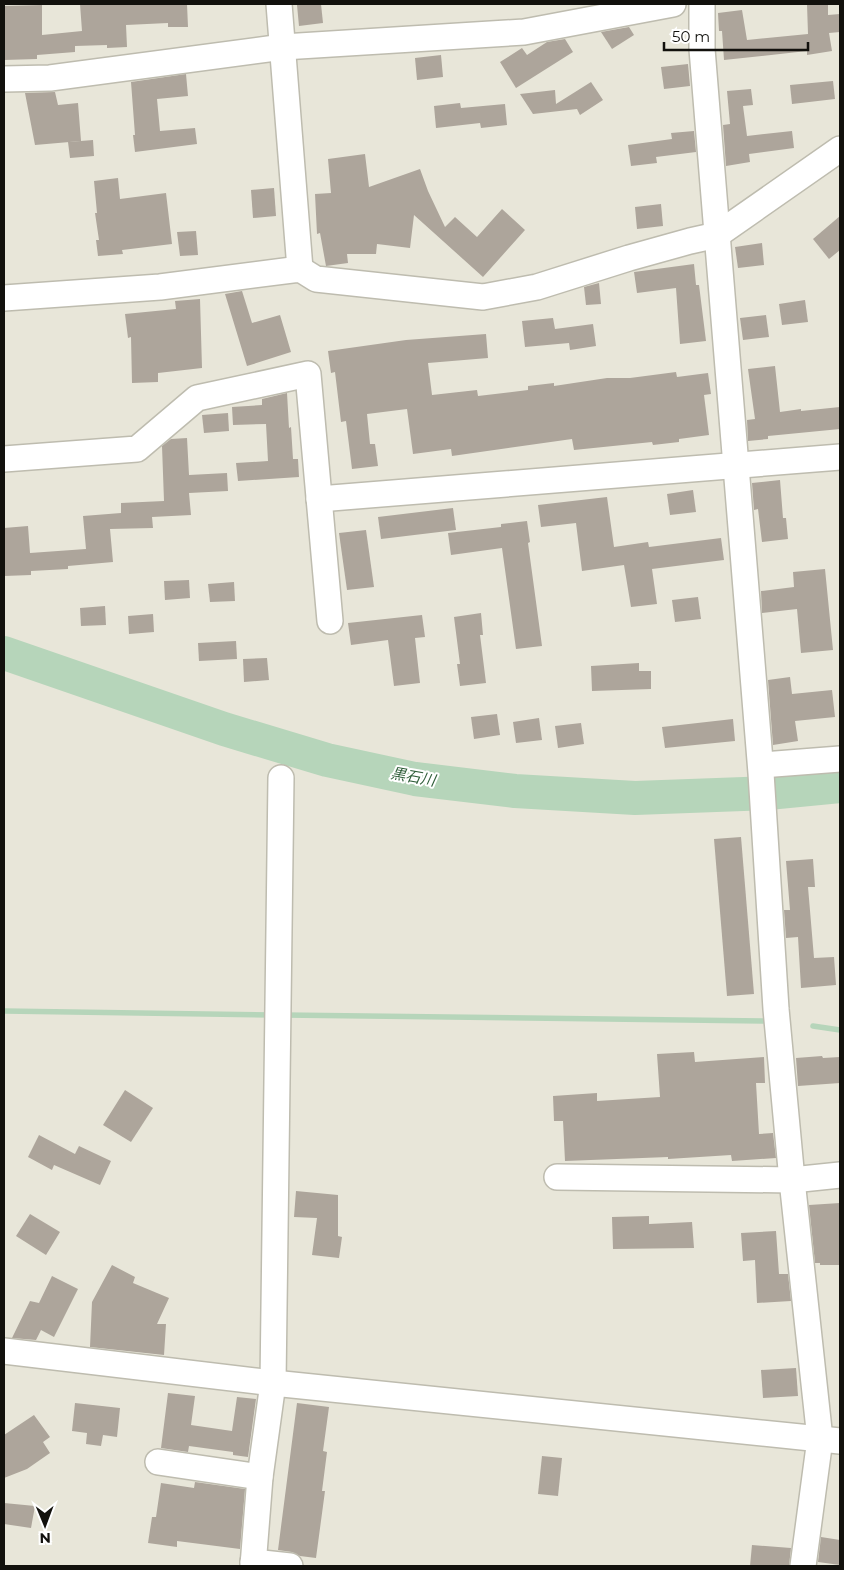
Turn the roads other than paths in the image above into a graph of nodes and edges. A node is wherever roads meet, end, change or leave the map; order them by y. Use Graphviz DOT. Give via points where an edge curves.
graph roads {
  1 [pos="280,4"];
  2 [pos="674,4"];
  3 [pos="702,4"];
  4 [pos="283,47"];
  5 [pos="4,79"];
  6 [pos="840,149"];
  7 [pos="717,236"];
  8 [pos="300,269"];
  9 [pos="4,298"];
  10 [pos="840,457"];
  11 [pos="4,459"];
  12 [pos="736,466"];
  13 [pos="319,499"];
  14 [pos="330,621"];
  15 [pos="840,759"];
  16 [pos="761,769"];
  17 [pos="281,778"];
  18 [pos="840,1175"];
  19 [pos="558,1177"];
  20 [pos="792,1180"];
  21 [pos="4,1351"];
  22 [pos="273,1383"];
  23 [pos="830,1440"];
  24 [pos="158,1462"];
  25 [pos="260,1477"];
  26 [pos="253,1564"];
  27 [pos="290,1566"];
  28 [pos="803,1566"];
  1 -- 4 [label="street"];
  2 -- 4 [label="street" via="524,32"];
  3 -- 7 [label="street" via="702,49"];
  4 -- 5 [label="street" via="50,78"];
  4 -- 8 [label="street"];
  6 -- 7 [label="street"];
  7 -- 8 [label="street" via="629,258 538,287 483,297 316,279"];
  7 -- 12 [label="street"];
  8 -- 9 [label="street" via="160,287"];
  10 -- 12 [label="street"];
  11 -- 13 [label="street" via="137,449 197,398 308,374"];
  12 -- 13 [label="street"];
  12 -- 16 [label="street"];
  13 -- 14 [label="street"];
  15 -- 16 [label="street"];
  16 -- 20 [label="street" via="776,1009"];
  17 -- 22 [label="street"];
  18 -- 20 [label="street"];
  19 -- 20 [label="street"];
  20 -- 23 [label="street"];
  21 -- 22 [label="street"];
  22 -- 23 [label="street"];
  22 -- 25 [label="street"];
  23 -- 28 [label="street"];
  24 -- 25 [label="street"];
  25 -- 26 [label="street"];
  26 -- 27 [label="street"];
}
